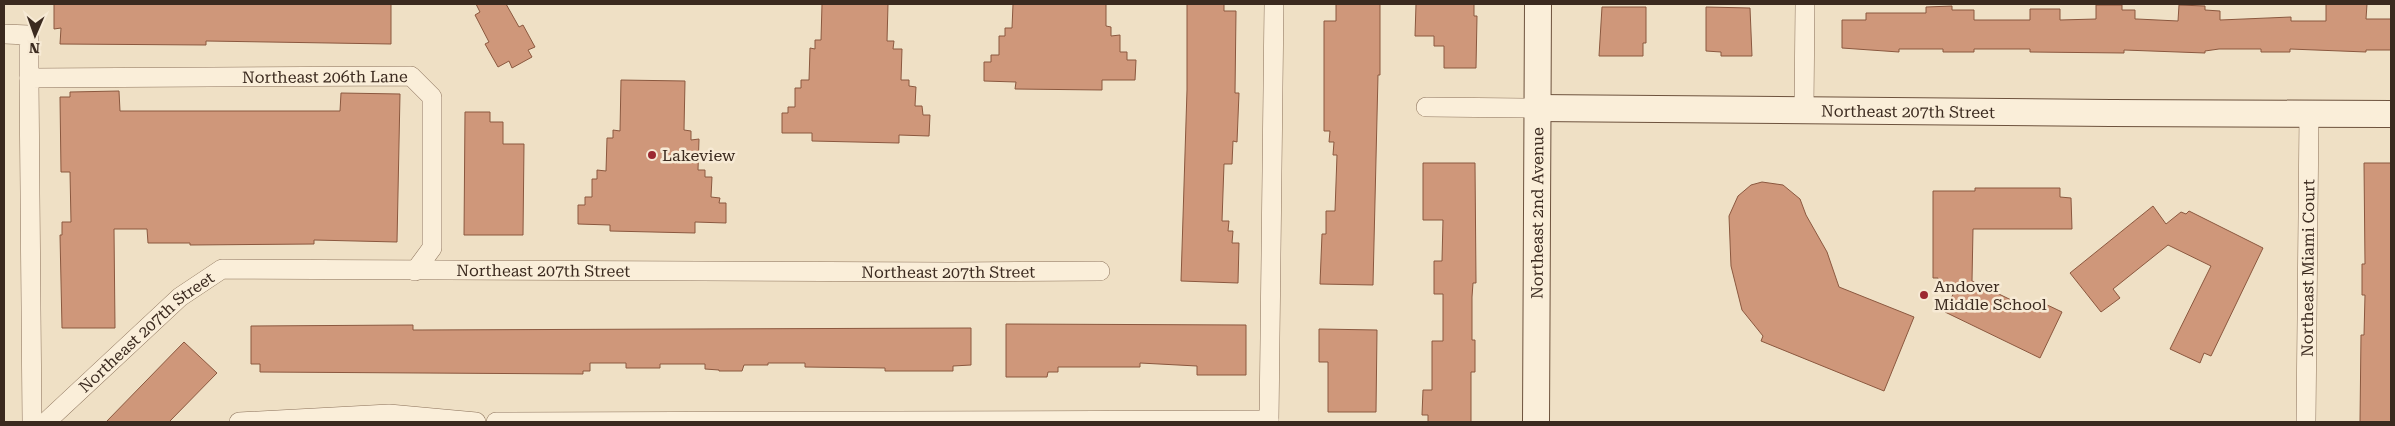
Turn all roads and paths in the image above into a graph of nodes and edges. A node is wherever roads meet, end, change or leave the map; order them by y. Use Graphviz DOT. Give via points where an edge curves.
graph roads {
  1 [pos="1274,4"];
  2 [pos="1538,4"];
  3 [pos="1805,4"];
  4 [pos="4,34"];
  5 [pos="29,78"];
  6 [pos="1426,107"];
  7 [pos="1536,108"];
  8 [pos="1804,109"];
  9 [pos="2310,114"];
  10 [pos="2391,114"];
  11 [pos="415,271"];
  12 [pos="1100,271"];
  13 [pos="1090,421"];
  14 [pos="1269,421"];
  15 [pos="32,422"];
  16 [pos="46,422"];
  17 [pos="239,422"];
  18 [pos="476,422"];
  19 [pos="496,422"];
  20 [pos="1536,422"];
  21 [pos="2306,422"];
  1 -- 14 [label="street"];
  2 -- 7 [label="street, Northeast 2nd Avenue"];
  3 -- 8 [label="street"];
  4 -- 5 [label="street" via="29,35"];
  5 -- 11 [label="street, Northeast 206th Lane" via="411,76 432,97 432,248"];
  5 -- 15 [label="street"];
  6 -- 7 [label="street, Northeast 207th Street"];
  7 -- 8 [label="street, Northeast 207th Street"];
  7 -- 20 [label="street, Northeast 2nd Avenue"];
  8 -- 9 [label="street, Northeast 207th Street"];
  9 -- 10 [label="street, Northeast 207th Street"];
  9 -- 21 [label="street, Northeast Miami Court"];
  11 -- 12 [label="street, Northeast 207th Street"];
  11 -- 16 [label="street, Northeast 207th Street" via="222,269 180,297"];
  13 -- 14 [label="street"];
  13 -- 19 [label="street"];
  17 -- 18 [label="street" via="388,414"];
}
